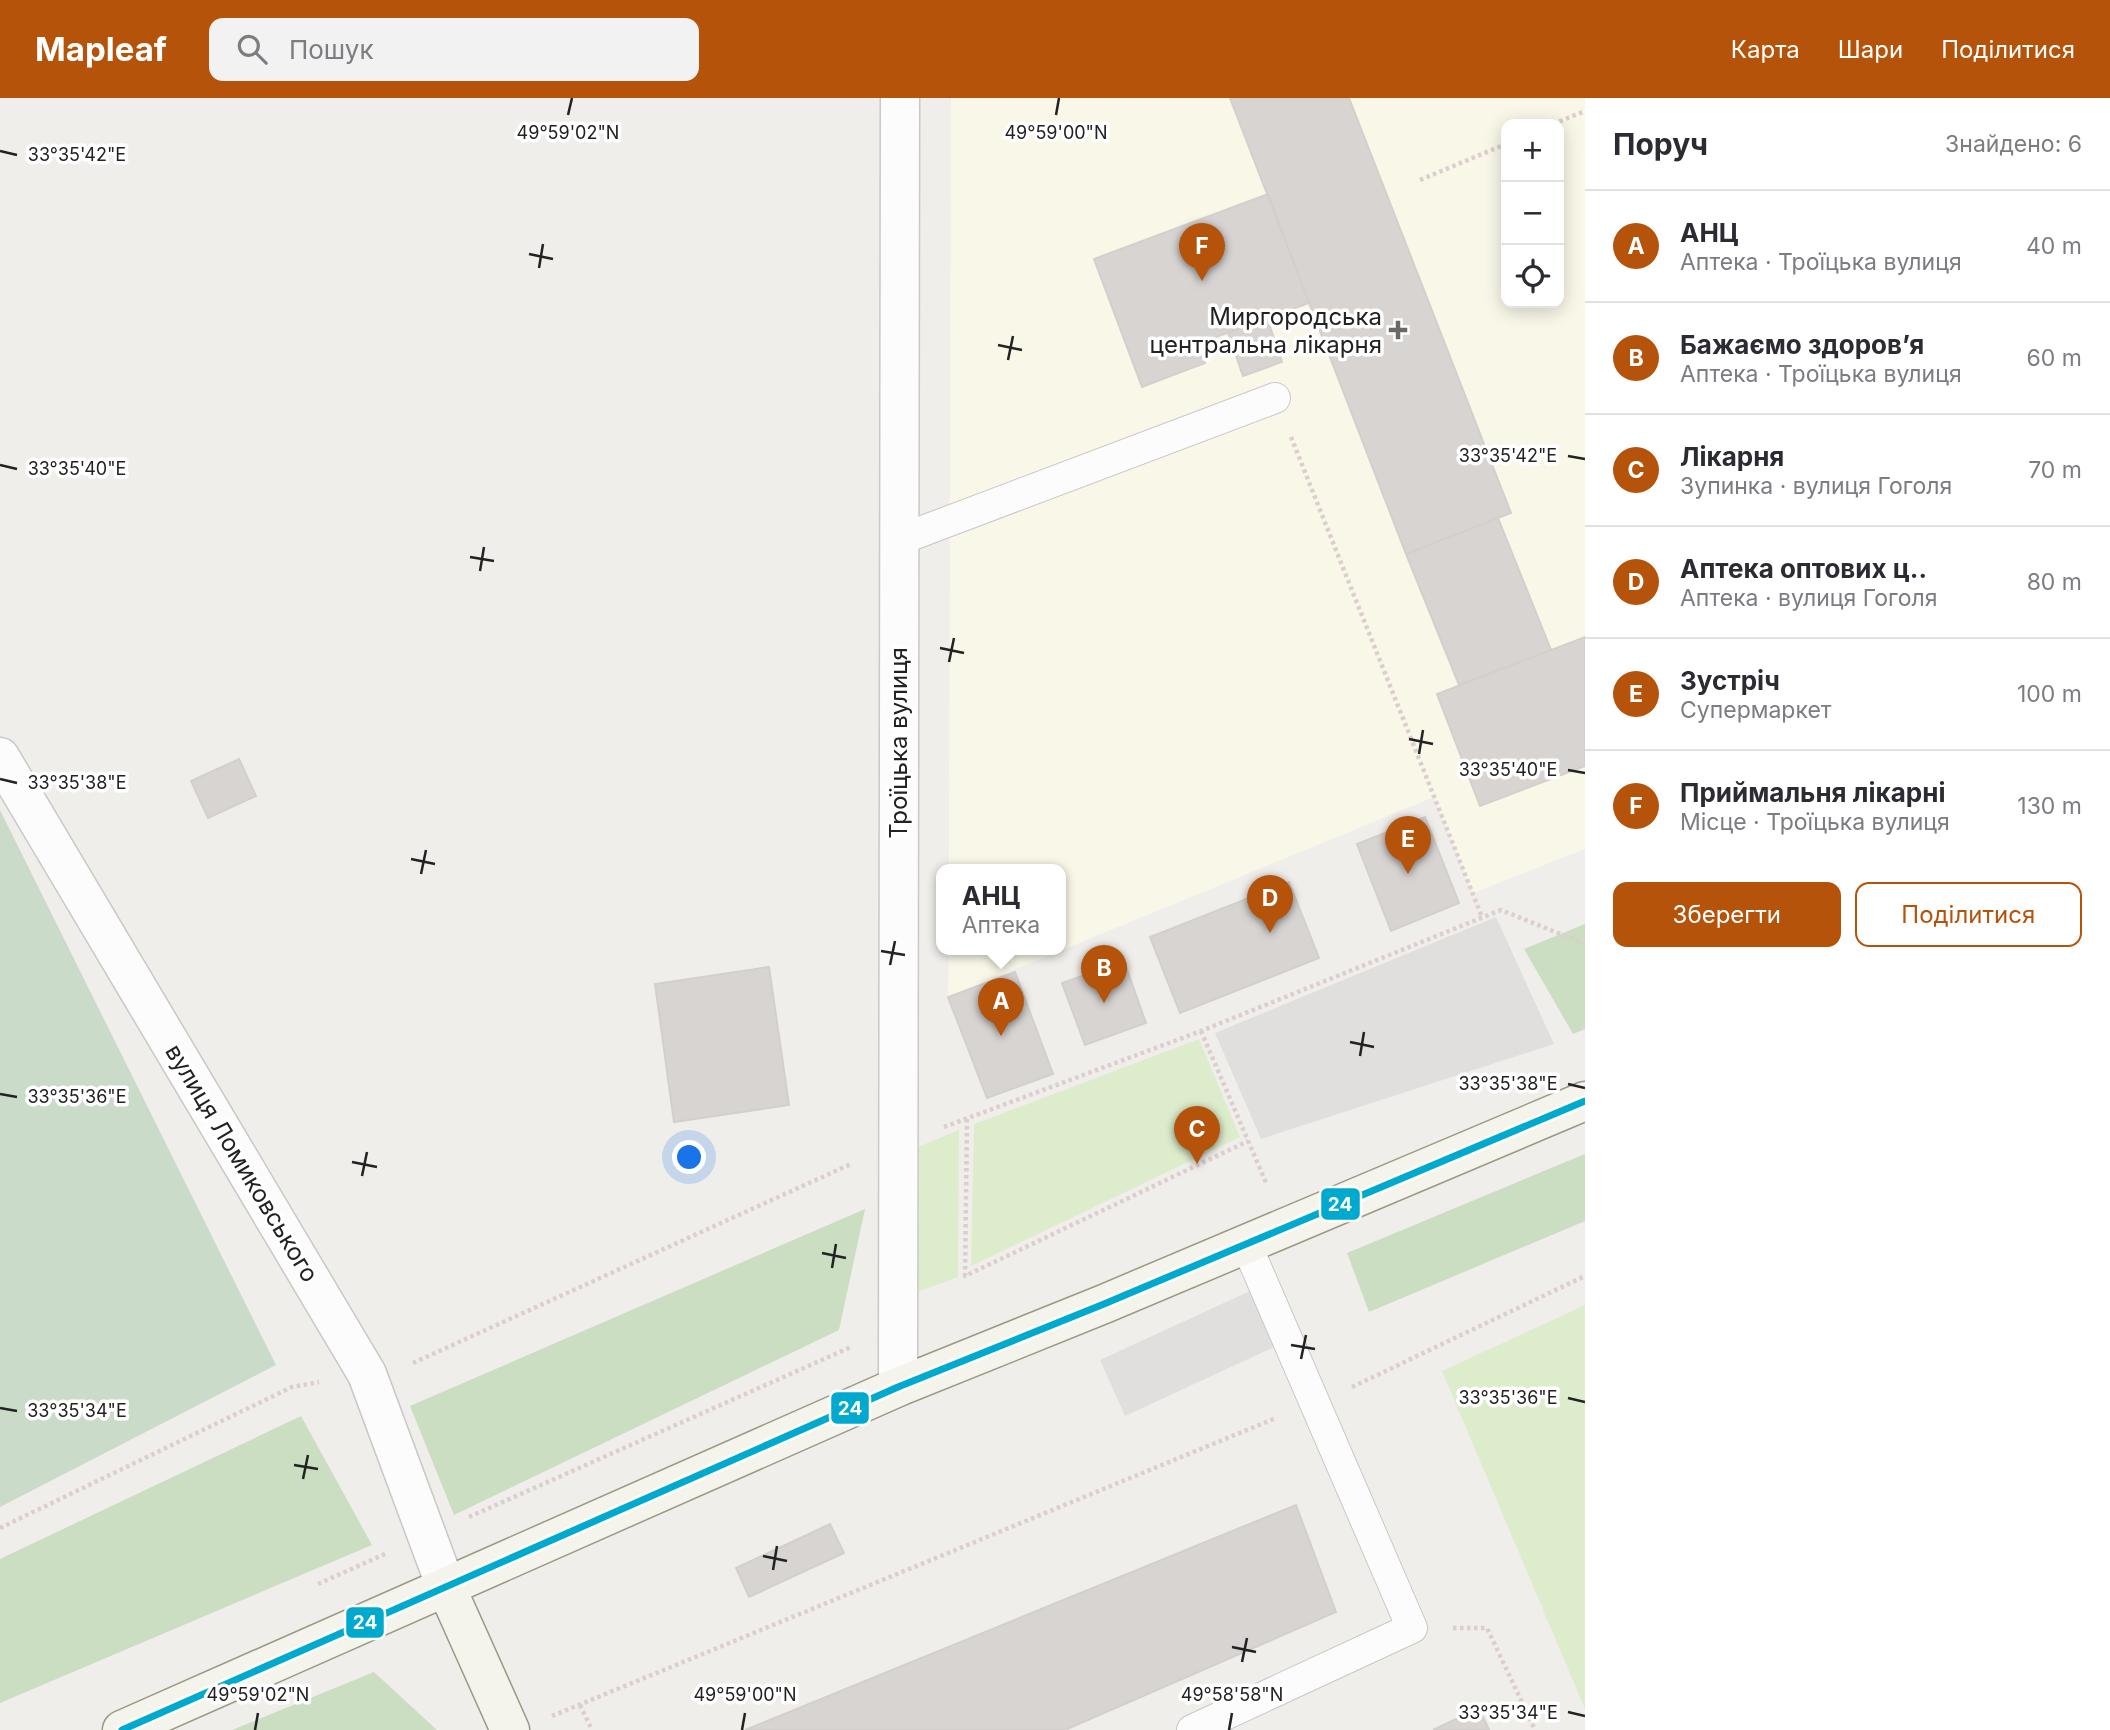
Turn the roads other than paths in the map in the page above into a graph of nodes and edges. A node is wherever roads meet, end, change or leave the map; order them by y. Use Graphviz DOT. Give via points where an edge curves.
graph roads {
  1 [pos="900,98"];
  2 [pos="1275,398"];
  3 [pos="899,540"];
  4 [pos="0,757"];
  5 [pos="1585,1101"];
  6 [pos="1246,1244"];
  7 [pos="898,1387"];
  8 [pos="446,1587"];
  9 [pos="527,1725"];
  10 [pos="122,1730"];
  11 [pos="1192,1730"];
  1 -- 3 [label="street, Троїцька вулиця"];
  2 -- 3 [label="lane"];
  3 -- 7 [label="street, Троїцька вулиця"];
  4 -- 8 [label="street, вулиця Ломиковського" via="367,1374"];
  5 -- 6 [label="street"];
  6 -- 7 [label="street"];
  6 -- 11 [label="lane" via="1412,1628"];
  7 -- 8 [label="street"];
  8 -- 9 [label="street"];
  8 -- 10 [label="street"];
}
